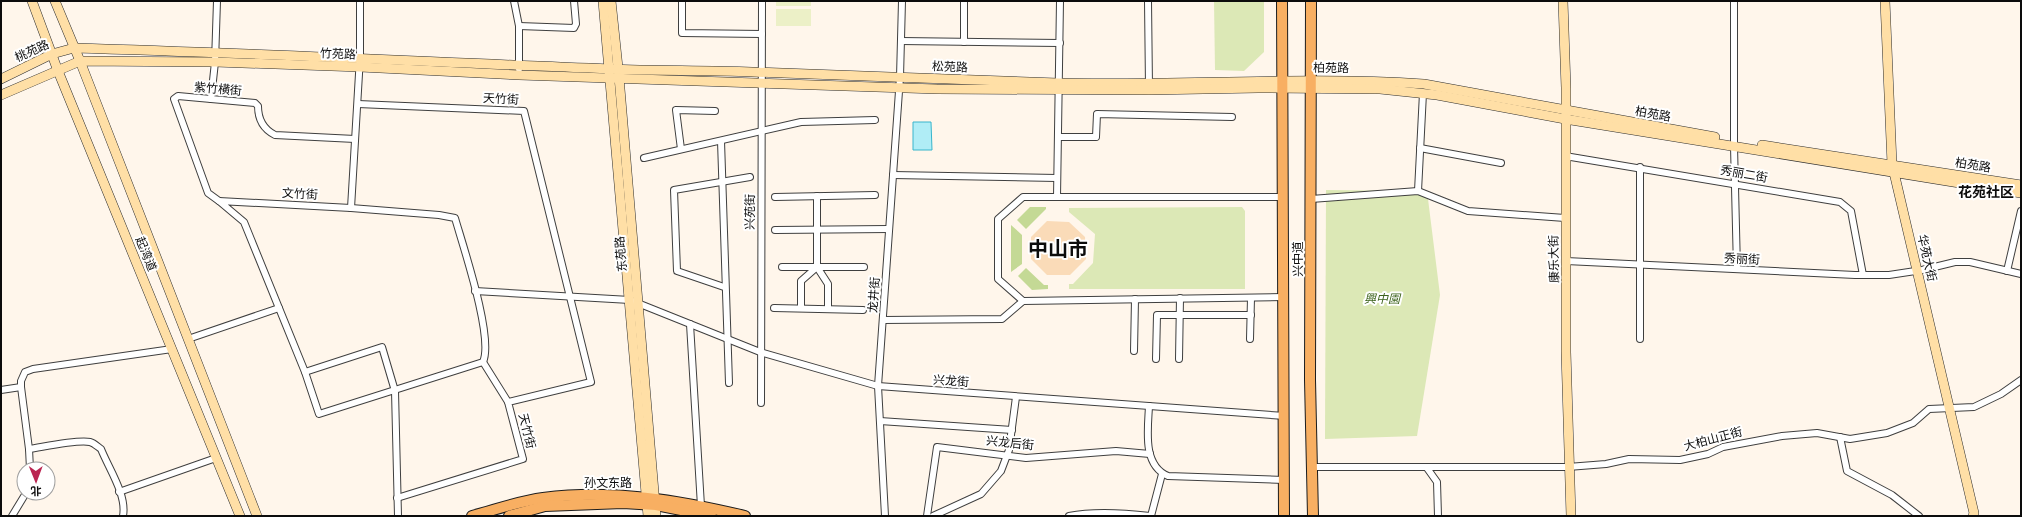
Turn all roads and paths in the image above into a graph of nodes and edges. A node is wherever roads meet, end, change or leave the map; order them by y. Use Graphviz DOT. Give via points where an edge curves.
graph roads {
  1 [pos="32,1"];
  2 [pos="55,1"];
  3 [pos="217,1"];
  4 [pos="360,1"];
  5 [pos="514,1"];
  6 [pos="574,1"];
  7 [pos="603,1"];
  8 [pos="611,1"];
  9 [pos="682,1"];
  10 [pos="762,1"];
  11 [pos="902,1"];
  12 [pos="964,1"];
  13 [pos="1060,1"];
  14 [pos="1148,1"];
  15 [pos="1282,1"];
  16 [pos="1311,1"];
  17 [pos="1563,1"];
  18 [pos="1734,1"];
  19 [pos="1885,1"];
  20 [pos="519,26"];
  21 [pos="762,34"];
  22 [pos="901,41"];
  23 [pos="964,42"];
  24 [pos="1060,42"];
  25 [pos="74,48"];
  26 [pos="214,52"];
  27 [pos="52,54"];
  28 [pos="80,61"];
  29 [pos="215,62"];
  30 [pos="360,62"];
  31 [pos="58,70"];
  32 [pos="519,70"];
  33 [pos="762,72"];
  34 [pos="615,73"];
  35 [pos="900,77"];
  36 [pos="1,79"];
  37 [pos="762,82"];
  38 [pos="1281,84"];
  39 [pos="1311,84"];
  40 [pos="1059,86"];
  41 [pos="899,87"];
  42 [pos="1149,87"];
  43 [pos="1423,93"];
  44 [pos="1,95"];
  45 [pos="211,99"];
  46 [pos="358,104"];
  47 [pos="715,111"];
  48 [pos="1565,115"];
  49 [pos="1232,117"];
  50 [pos="876,120"];
  51 [pos="762,133"];
  52 [pos="1058,137"];
  53 [pos="355,139"];
  54 [pos="721,141"];
  55 [pos="1734,143"];
  56 [pos="1420,148"];
  57 [pos="681,149"];
  58 [pos="1565,156"];
  59 [pos="644,158"];
  60 [pos="1501,163"];
  61 [pos="1640,167"];
  62 [pos="1893,168"];
  63 [pos="893,175"];
  64 [pos="750,176"];
  65 [pos="1058,178"];
  66 [pos="722,182"];
  67 [pos="1735,184"];
  68 [pos="2021,185"];
  69 [pos="1418,191"];
  70 [pos="2021,193"];
  71 [pos="875,195"];
  72 [pos="817,196"];
  73 [pos="775,197"];
  74 [pos="1057,197"];
  75 [pos="1282,198"];
  76 [pos="1311,199"];
  77 [pos="219,201"];
  78 [pos="351,208"];
  79 [pos="2021,211"];
  80 [pos="1565,218"];
  81 [pos="817,229"];
  82 [pos="889,229"];
  83 [pos="775,230"];
  84 [pos="1566,261"];
  85 [pos="1640,265"];
  86 [pos="782,267"];
  87 [pos="817,267"];
  88 [pos="864,267"];
  89 [pos="1737,269"];
  90 [pos="1917,270"];
  91 [pos="2007,271"];
  92 [pos="2021,274"];
  93 [pos="1864,275"];
  94 [pos="724,287"];
  95 [pos="475,291"];
  96 [pos="569,296"];
  97 [pos="1283,297"];
  98 [pos="1180,298"];
  99 [pos="1251,298"];
  100 [pos="1135,299"];
  101 [pos="634,301"];
  102 [pos="1023,301"];
  103 [pos="279,308"];
  104 [pos="774,308"];
  105 [pos="801,308"];
  106 [pos="828,309"];
  107 [pos="863,310"];
  108 [pos="1180,315"];
  109 [pos="1251,315"];
  110 [pos="883,320"];
  111 [pos="690,324"];
  112 [pos="727,338"];
  113 [pos="188,339"];
  114 [pos="1250,339"];
  115 [pos="1640,339"];
  116 [pos="172,349"];
  117 [pos="1134,351"];
  118 [pos="760,352"];
  119 [pos="1156,359"];
  120 [pos="1179,359"];
  121 [pos="483,362"];
  122 [pos="305,372"];
  123 [pos="2021,380"];
  124 [pos="729,383"];
  125 [pos="878,386"];
  126 [pos="21,387"];
  127 [pos="1,390"];
  128 [pos="395,390"];
  129 [pos="1016,396"];
  130 [pos="508,402"];
  131 [pos="761,403"];
  132 [pos="1149,406"];
  133 [pos="1949,408"];
  134 [pos="1284,416"];
  135 [pos="880,421"];
  136 [pos="1012,430"];
  137 [pos="1840,437"];
  138 [pos="29,449"];
  139 [pos="1150,454"];
  140 [pos="1007,456"];
  141 [pos="216,458"];
  142 [pos="30,461"];
  143 [pos="1313,467"];
  144 [pos="1568,467"];
  145 [pos="1427,468"];
  146 [pos="1162,474"];
  147 [pos="1284,480"];
  148 [pos="119,492"];
  149 [pos="397,498"];
  150 [pos="250,499"];
  151 [pos="21,501"];
  152 [pos="652,501"];
  153 [pos="236,505"];
  154 [pos="701,506"];
  155 [pos="1974,515"];
  156 [pos="12,516"];
  157 [pos="123,516"];
  158 [pos="240,516"];
  159 [pos="257,516"];
  160 [pos="398,516"];
  161 [pos="472,516"];
  162 [pos="509,516"];
  163 [pos="648,516"];
  164 [pos="656,516"];
  165 [pos="711,516"];
  166 [pos="745,516"];
  167 [pos="885,516"];
  168 [pos="927,516"];
  169 [pos="933,516"];
  170 [pos="1069,516"];
  171 [pos="1150,516"];
  172 [pos="1284,516"];
  173 [pos="1313,516"];
  174 [pos="1438,516"];
  175 [pos="1571,516"];
  176 [pos="1919,516"];
  1 -- 27 [label="street, 起湾道"];
  2 -- 25 [label="street, 起湾道"];
  3 -- 26 [label="street"];
  4 -- 30 [label="street"];
  5 -- 20 [label="street"];
  6 -- 20 [label="street" via="574,28"];
  7 -- 34 [label="street, 东苑路"];
  8 -- 34 [label="street, 东苑路"];
  9 -- 21 [label="street" via="682,33"];
  10 -- 21 [label="street, 兴苑街"];
  11 -- 22 [label="street, 龙井街"];
  12 -- 23 [label="street"];
  13 -- 24 [label="street"];
  14 -- 42 [label="street"];
  15 -- 38 [label="main road, 兴中道"];
  16 -- 39 [label="main road, 兴中道"];
  17 -- 48 [label="street, 康乐大街"];
  18 -- 55 [label="street"];
  19 -- 62 [label="street, 华苑大街"];
  20 -- 32 [label="street"];
  21 -- 33 [label="street, 兴苑街"];
  22 -- 23 [label="street"];
  22 -- 35 [label="street, 龙井街"];
  23 -- 24 [label="street"];
  24 -- 40 [label="street"];
  25 -- 26 [label="street, 竹苑路"];
  25 -- 27 [label="street, 桃苑路"];
  25 -- 28 [label="street, 起湾道"];
  26 -- 29 [label="street"];
  26 -- 30 [label="street, 竹苑路"];
  27 -- 31 [label="street, 起湾道"];
  27 -- 36 [label="street, 桃苑路"];
  28 -- 29 [label="street, 竹苑路"];
  28 -- 31 [label="street, 竹苑路"];
  28 -- 113 [label="street, 起湾道"];
  29 -- 30 [label="street, 竹苑路"];
  29 -- 45 [label="street"];
  30 -- 32 [label="street, 竹苑路"];
  30 -- 46 [label="street"];
  31 -- 44 [label="street"];
  31 -- 116 [label="street, 起湾道"];
  32 -- 34 [label="street, 竹苑路"];
  33 -- 34 [label="street, 松苑路"];
  33 -- 35 [label="street, 松苑路"];
  33 -- 37 [label="street, 兴苑街"];
  34 -- 37 [label="street, 松苑路"];
  34 -- 101 [label="street, 东苑路"];
  35 -- 40 [label="street, 松苑路"];
  35 -- 41 [label="street, 龙井街"];
  37 -- 41 [label="street, 松苑路"];
  37 -- 51 [label="street, 兴苑街"];
  38 -- 39 [label="street, 柏苑路"];
  38 -- 42 [label="street, 松苑路"];
  38 -- 75 [label="main road, 兴中道"];
  39 -- 43 [label="street, 柏苑路"];
  39 -- 48 [label="street, 柏苑路" via="1424,84"];
  39 -- 76 [label="main road, 兴中道"];
  40 -- 41 [label="street, 松苑路"];
  40 -- 42 [label="street, 松苑路"];
  40 -- 52 [label="street"];
  41 -- 63 [label="street, 龙井街"];
  43 -- 48 [label="street, 柏苑路"];
  43 -- 56 [label="street"];
  45 -- 53 [label="street, 紫竹横街" via="254,103 258,106 262,125 274,134"];
  45 -- 77 [label="street, 紫竹横街" via="178,96 174,99 208,193"];
  46 -- 53 [label="street"];
  46 -- 96 [label="street, 天竹街" via="524,111"];
  47 -- 57 [label="street" via="676,110"];
  48 -- 55 [label="street, 柏苑路"];
  48 -- 58 [label="street, 康乐大街"];
  49 -- 52 [label="street" via="1097,114 1096,136"];
  50 -- 51 [label="street" via="801,122"];
  51 -- 54 [label="street"];
  51 -- 118 [label="street, 兴苑街"];
  52 -- 65 [label="street"];
  53 -- 78 [label="street"];
  54 -- 57 [label="street"];
  54 -- 66 [label="street"];
  55 -- 62 [label="street, 柏苑路"];
  55 -- 67 [label="street"];
  56 -- 60 [label="street"];
  56 -- 69 [label="street"];
  57 -- 59 [label="street"];
  58 -- 61 [label="street, 秀丽二街"];
  58 -- 80 [label="street, 康乐大街"];
  61 -- 67 [label="street, 秀丽二街"];
  61 -- 85 [label="street"];
  62 -- 68 [label="street, 柏苑路"];
  62 -- 70 [label="street, 柏苑路"];
  62 -- 90 [label="street, 华苑大街"];
  63 -- 65 [label="street"];
  63 -- 82 [label="street, 龙井街"];
  64 -- 66 [label="street"];
  65 -- 74 [label="street"];
  66 -- 94 [label="street"];
  66 -- 94 [label="street" via="674,190 677,271"];
  67 -- 89 [label="street"];
  67 -- 93 [label="street, 秀丽二街" via="1827,199 1847,206 1851,211"];
  69 -- 76 [label="street"];
  69 -- 80 [label="street" via="1468,211"];
  71 -- 72 [label="street"];
  72 -- 73 [label="street"];
  72 -- 81 [label="street"];
  74 -- 75 [label="street"];
  74 -- 102 [label="street" via="1023,197 998,219 998,278"];
  75 -- 97 [label="main road, 兴中道"];
  76 -- 143 [label="main road, 兴中道" via="1310,380"];
  77 -- 78 [label="street, 文竹街"];
  77 -- 103 [label="street" via="244,222"];
  78 -- 95 [label="street, 文竹街" via="455,218"];
  79 -- 91 [label="street"];
  80 -- 84 [label="street, 康乐大街"];
  81 -- 82 [label="street"];
  81 -- 83 [label="street"];
  81 -- 87 [label="street"];
  82 -- 110 [label="street, 龙井街"];
  84 -- 85 [label="street, 秀丽街"];
  84 -- 144 [label="street, 康乐大街"];
  85 -- 89 [label="street, 秀丽街"];
  85 -- 115 [label="street"];
  86 -- 87 [label="street"];
  87 -- 88 [label="street"];
  87 -- 105 [label="street" via="801,281"];
  87 -- 106 [label="street" via="828,284"];
  89 -- 93 [label="street, 秀丽街"];
  90 -- 91 [label="street, 秀丽街" via="1955,262 1970,262"];
  90 -- 93 [label="street, 秀丽街" via="1889,275"];
  90 -- 133 [label="street, 华苑大街"];
  91 -- 92 [label="street, 秀丽街"];
  94 -- 112 [label="street"];
  95 -- 96 [label="street"];
  95 -- 121 [label="street, 文竹街" via="486,340 486,355"];
  96 -- 101 [label="street"];
  96 -- 130 [label="street, 天竹街" via="591,382"];
  97 -- 99 [label="street"];
  97 -- 134 [label="main road, 兴中道"];
  98 -- 99 [label="street"];
  98 -- 100 [label="street"];
  98 -- 108 [label="street"];
  99 -- 109 [label="street"];
  100 -- 102 [label="street"];
  100 -- 117 [label="street"];
  101 -- 111 [label="street, 兴龙街"];
  101 -- 152 [label="street, 东苑路"];
  102 -- 110 [label="street" via="1002,319"];
  103 -- 113 [label="street"];
  103 -- 122 [label="street"];
  104 -- 105 [label="street"];
  105 -- 106 [label="street"];
  106 -- 107 [label="street"];
  108 -- 109 [label="street"];
  108 -- 119 [label="street" via="1157,315"];
  108 -- 120 [label="street"];
  109 -- 114 [label="street"];
  110 -- 125 [label="street, 龙井街"];
  111 -- 112 [label="street, 兴龙街"];
  111 -- 154 [label="street"];
  112 -- 118 [label="street, 兴龙街"];
  112 -- 124 [label="street"];
  113 -- 150 [label="street, 起湾道"];
  116 -- 126 [label="street" via="33,369 25,372"];
  116 -- 141 [label="street, 起湾道"];
  118 -- 125 [label="street, 兴龙街"];
  118 -- 131 [label="street, 兴苑街"];
  121 -- 128 [label="street"];
  121 -- 130 [label="street"];
  122 -- 128 [label="street" via="319,414"];
  122 -- 128 [label="street" via="382,347"];
  123 -- 133 [label="street, 大柏山正街" via="1974,407"];
  125 -- 129 [label="street, 兴龙街"];
  125 -- 135 [label="street, 龙井街"];
  126 -- 127 [label="street"];
  126 -- 138 [label="street"];
  128 -- 149 [label="street"];
  129 -- 132 [label="street, 兴龙街"];
  129 -- 136 [label="street"];
  130 -- 149 [label="street, 天竹街" via="522,459"];
  132 -- 134 [label="street, 兴龙街"];
  132 -- 139 [label="street"];
  133 -- 137 [label="street, 大柏山正街" via="1929,409 1913,423 1887,433 1850,439"];
  133 -- 155 [label="street, 华苑大街"];
  134 -- 147 [label="main road, 兴中道"];
  135 -- 136 [label="street"];
  135 -- 167 [label="street, 龙井街"];
  136 -- 140 [label="street"];
  137 -- 144 [label="street, 大柏山正街" via="1817,433 1782,436 1723,447 1708,454 1680,460 1629,459"];
  137 -- 176 [label="street" via="1847,471 1892,495"];
  138 -- 142 [label="street"];
  138 -- 148 [label="street" via="81,441 90,442 101,450"];
  139 -- 140 [label="street, 兴龙后街" via="1116,451 1026,458"];
  139 -- 146 [label="street" via="1156,468"];
  140 -- 168 [label="street, 兴龙后街" via="937,447"];
  140 -- 169 [label="street" via="1001,471 981,494"];
  141 -- 148 [label="street"];
  141 -- 153 [label="street, 起湾道"];
  143 -- 145 [label="street, 大柏山正街"];
  143 -- 173 [label="main road, 兴中道"];
  144 -- 145 [label="street, 大柏山正街"];
  144 -- 175 [label="street, 康乐大街"];
  145 -- 174 [label="street" via="1437,482"];
  146 -- 147 [label="street"];
  146 -- 171 [label="street"];
  147 -- 172 [label="main road, 兴中道"];
  148 -- 157 [label="street" via="124,509"];
  149 -- 160 [label="street"];
  150 -- 153 [label="street"];
  150 -- 159 [label="street, 起湾道"];
  151 -- 156 [label="street"];
  152 -- 154 [label="main road, 孙文东路"];
  152 -- 161 [label="main road, 孙文东路" via="624,494 544,498"];
  152 -- 162 [label="main road, 孙文东路" via="544,506"];
  152 -- 163 [label="street"];
  152 -- 164 [label="street"];
  152 -- 165 [label="main road, 孙文东路"];
  153 -- 158 [label="street, 起湾道"];
  154 -- 166 [label="main road, 孙文东路"];
  170 -- 171 [label="street"];
}
